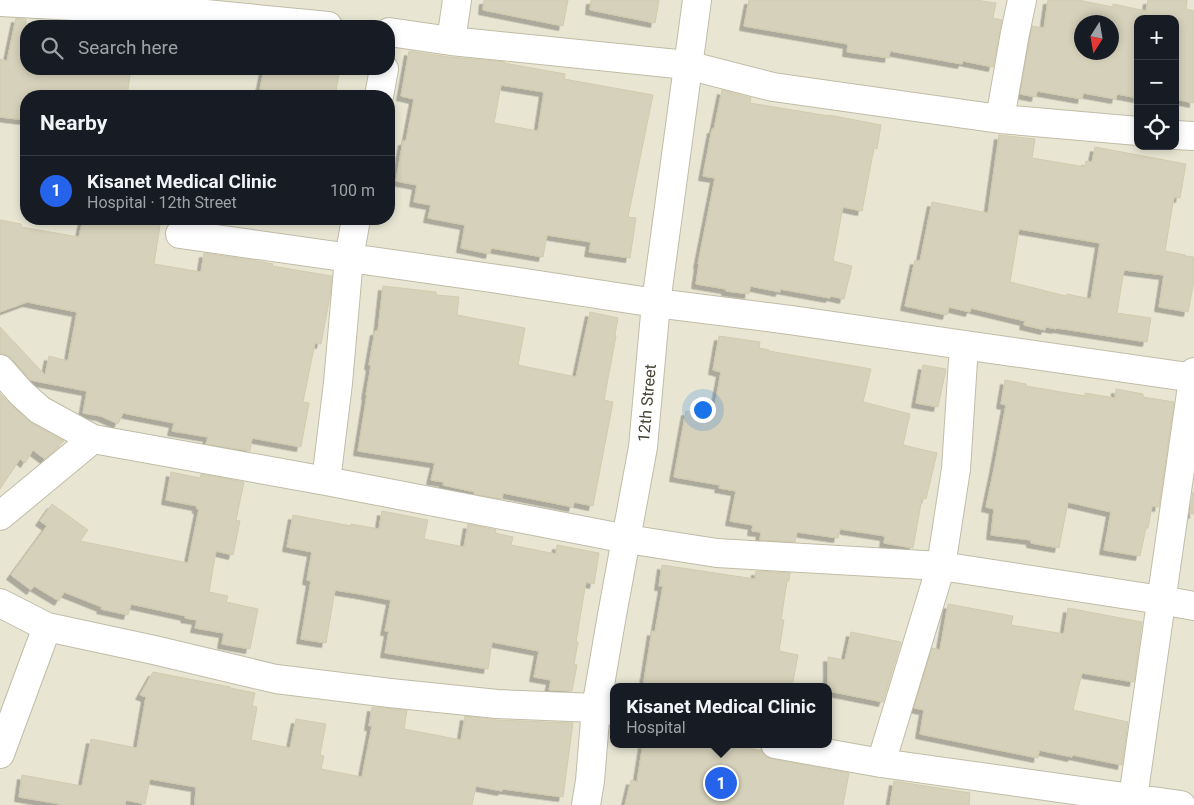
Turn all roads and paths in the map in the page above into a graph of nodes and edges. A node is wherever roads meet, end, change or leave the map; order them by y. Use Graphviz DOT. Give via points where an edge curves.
graph roads {
  1 [pos="457,0"];
  2 [pos="697,0"];
  3 [pos="1022,0"];
  4 [pos="7,1"];
  5 [pos="267,20"];
  6 [pos="395,35"];
  7 [pos="451,41"];
  8 [pos="687,65"];
  9 [pos="383,75"];
  10 [pos="380,90"];
  11 [pos="1000,119"];
  12 [pos="1134,131"];
  13 [pos="1179,135"];
  14 [pos="1194,136"];
  15 [pos="355,225"];
  16 [pos="180,234"];
  17 [pos="349,258"];
  18 [pos="656,303"];
  19 [pos="964,345"];
  20 [pos="0,369"];
  21 [pos="1194,376"];
  22 [pos="93,439"];
  23 [pos="326,481"];
  24 [pos="0,516"];
  25 [pos="626,539"];
  26 [pos="941,566"];
  27 [pos="1161,600"];
  28 [pos="0,603"];
  29 [pos="1194,606"];
  30 [pos="47,627"];
  31 [pos="605,709"];
  32 [pos="798,748"];
  33 [pos="0,754"];
  34 [pos="881,763"];
  35 [pos="1132,801"];
  36 [pos="586,805"];
  37 [pos="1181,805"];
  1 -- 7 [label="street"];
  2 -- 8 [label="street, 12th Street"];
  3 -- 11 [label="street"];
  4 -- 5 [label="street"];
  6 -- 7 [label="street"];
  7 -- 8 [label="street"];
  8 -- 11 [label="street" via="772,87"];
  8 -- 18 [label="street, 12th Street"];
  9 -- 10 [label="street"];
  11 -- 12 [label="street"];
  13 -- 14 [label="street"];
  15 -- 17 [label="street"];
  16 -- 17 [label="street"];
  17 -- 18 [label="street"];
  17 -- 23 [label="street"];
  18 -- 19 [label="street"];
  18 -- 25 [label="street, 12th Street" via="643,447"];
  19 -- 21 [label="street"];
  19 -- 26 [label="street" via="956,469"];
  20 -- 22 [label="street" via="40,410"];
  21 -- 27 [label="street"];
  22 -- 23 [label="street"];
  22 -- 24 [label="street"];
  23 -- 25 [label="street"];
  25 -- 26 [label="street" via="717,552"];
  25 -- 31 [label="street, 12th Street" via="612,615"];
  26 -- 27 [label="street"];
  26 -- 34 [label="street"];
  27 -- 29 [label="street"];
  27 -- 35 [label="street"];
  28 -- 30 [label="street"];
  30 -- 31 [label="street" via="276,679 497,704"];
  30 -- 33 [label="street"];
  31 -- 36 [label="street, 12th Street"];
  32 -- 34 [label="street"];
  34 -- 35 [label="street"];
  35 -- 37 [label="street"];
}
